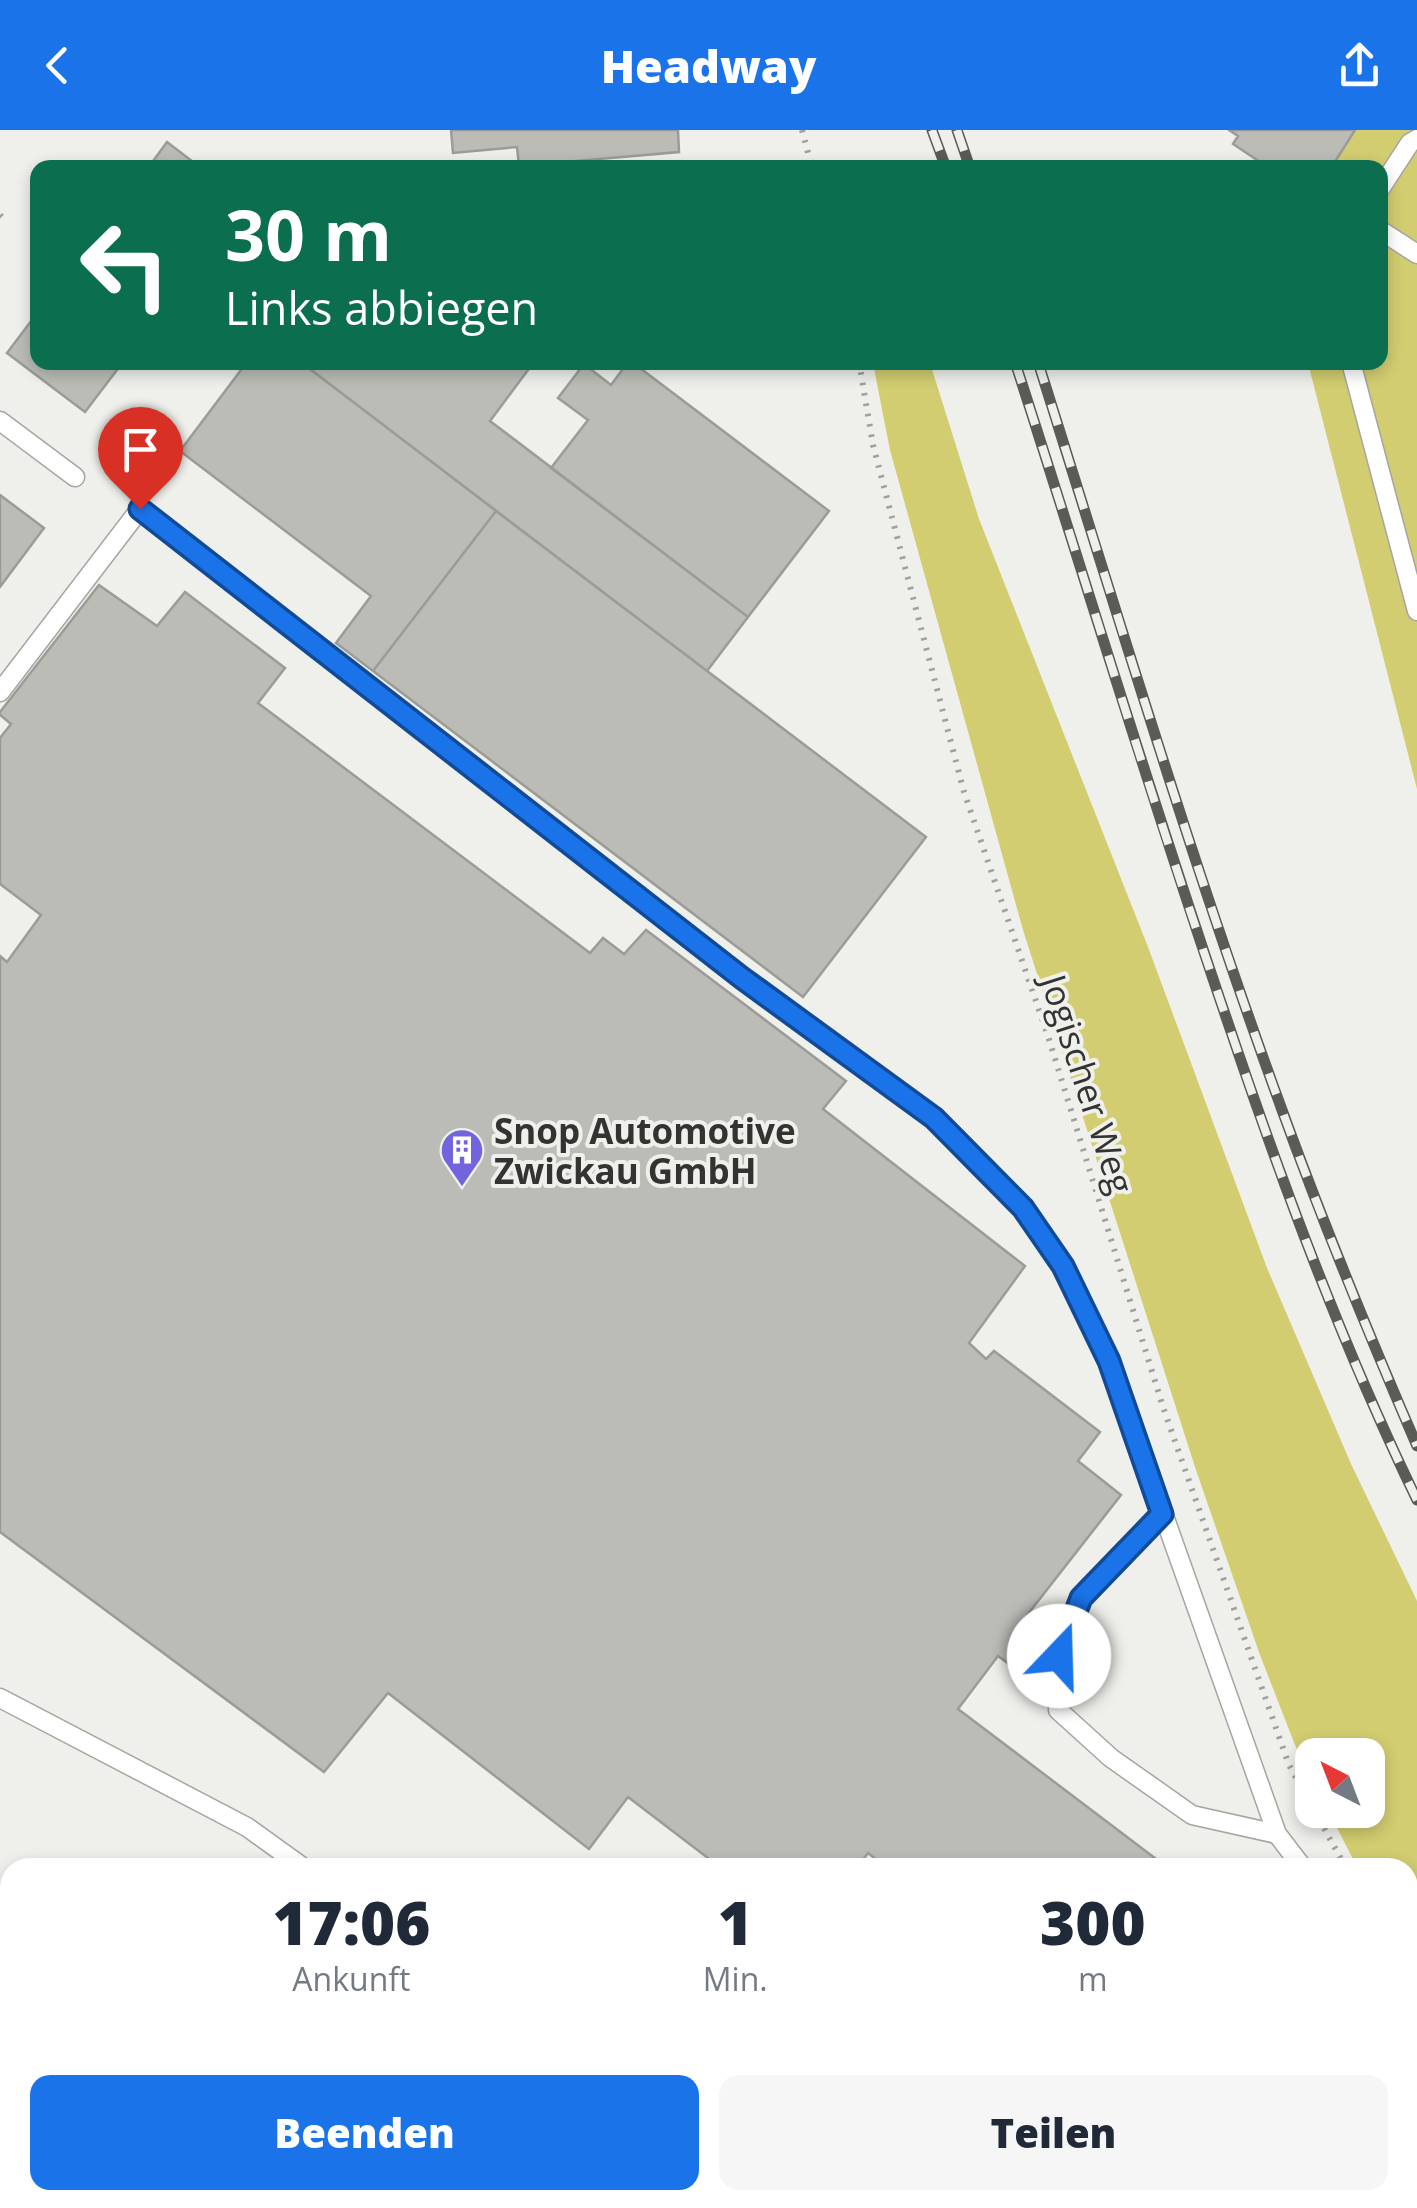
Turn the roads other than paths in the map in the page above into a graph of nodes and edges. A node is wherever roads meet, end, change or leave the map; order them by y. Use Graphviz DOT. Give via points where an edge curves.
graph roads {
  1 [pos="1415,143"];
  2 [pos="1388,178"];
  3 [pos="1388,235"];
  4 [pos="1417,254"];
  5 [pos="1353,370"];
  6 [pos="0,421"];
  7 [pos="75,477"];
  8 [pos="1417,611"];
  9 [pos="0,692"];
  10 [pos="1162,1514"];
  11 [pos="0,1698"];
  12 [pos="1277,1834"];
  13 [pos="290,1858"];
  14 [pos="1296,1858"];
  1 -- 2 [label="lane"];
  3 -- 4 [label="lane"];
  5 -- 8 [label="lane"];
  6 -- 7 [label="lane"];
  9 -- 10 [label="lane" via="140,509 742,978 934,1118 1023,1208 1063,1266 1109,1361"];
  10 -- 12 [label="lane"];
  10 -- 12 [label="lane" via="1081,1598 1059,1656 1058,1710 1111,1758 1192,1815"];
  11 -- 13 [label="lane" via="247,1827"];
  12 -- 14 [label="lane"];
}
